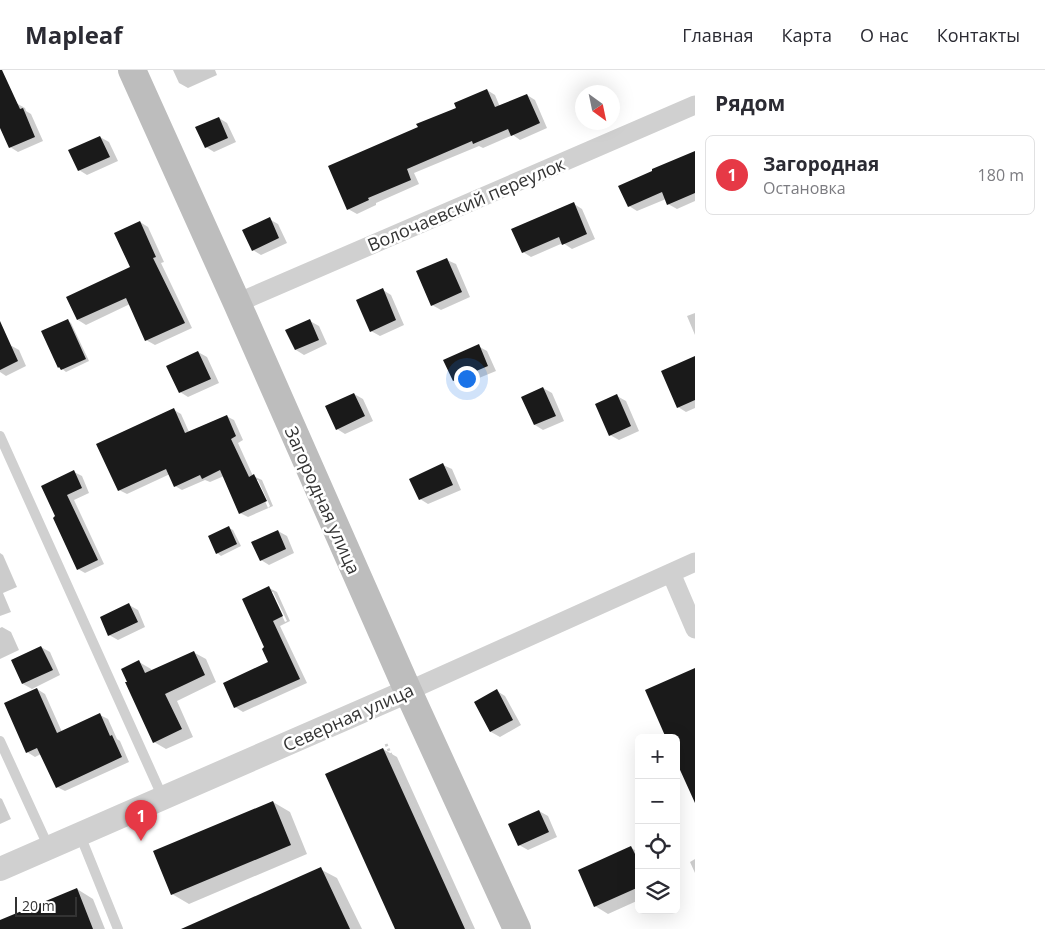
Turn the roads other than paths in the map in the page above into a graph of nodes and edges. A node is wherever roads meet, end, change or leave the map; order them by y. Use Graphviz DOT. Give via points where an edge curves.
graph roads {
  1 [pos="132,70"];
  2 [pos="695,105"];
  3 [pos="237,303"];
  4 [pos="0,436"];
  5 [pos="695,562"];
  6 [pos="671,573"];
  7 [pos="695,629"];
  8 [pos="408,692"];
  9 [pos="0,741"];
  10 [pos="163,798"];
  11 [pos="80,835"];
  12 [pos="49,848"];
  13 [pos="0,869"];
  14 [pos="118,929"];
  15 [pos="517,929"];
  1 -- 3 [label="main road, Загородная улица"];
  2 -- 3 [label="street, Волочаевский переулок"];
  3 -- 8 [label="main road, Загородная улица"];
  4 -- 10 [label="lane"];
  5 -- 6 [label="street, Северная улица"];
  6 -- 7 [label="street"];
  6 -- 8 [label="street, Северная улица"];
  8 -- 10 [label="street, Северная улица"];
  8 -- 15 [label="main road, Загородная улица"];
  9 -- 12 [label="lane"];
  10 -- 11 [label="street, Северная улица"];
  11 -- 12 [label="street, Северная улица"];
  11 -- 14 [label="lane"];
  12 -- 13 [label="street, Северная улица"];
}
